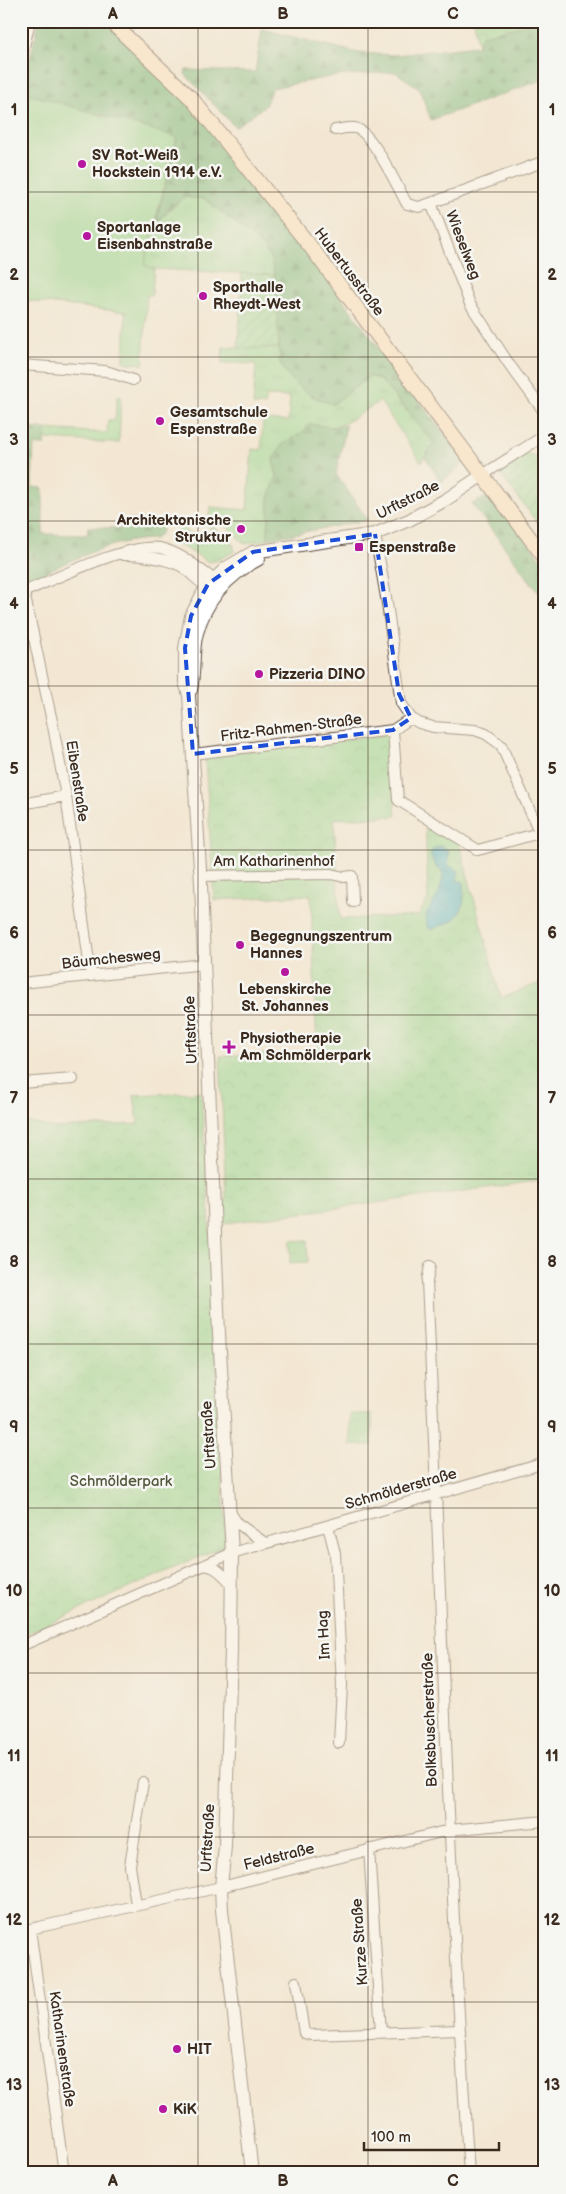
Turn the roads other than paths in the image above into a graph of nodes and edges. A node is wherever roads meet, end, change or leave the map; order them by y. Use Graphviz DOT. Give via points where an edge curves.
graph roads {
  1 [pos="30,21"];
  2 [pos="110,21"];
  3 [pos="21,60"];
  4 [pos="336,130"];
  5 [pos="545,161"];
  6 [pos="431,203"];
  7 [pos="21,364"];
  8 [pos="133,380"];
  9 [pos="545,413"];
  10 [pos="545,435"];
  11 [pos="482,476"];
  12 [pos="375,534"];
  13 [pos="545,558"];
  14 [pos="213,586"];
  15 [pos="23,592"];
  16 [pos="411,718"];
  17 [pos="393,730"];
  18 [pos="193,754"];
  19 [pos="66,796"];
  20 [pos="21,804"];
  21 [pos="539,833"];
  22 [pos="545,846"];
  23 [pos="201,876"];
  24 [pos="353,902"];
  25 [pos="205,964"];
  26 [pos="91,976"];
  27 [pos="21,983"];
  28 [pos="73,1079"];
  29 [pos="21,1083"];
  30 [pos="430,1266"];
  31 [pos="545,1463"];
  32 [pos="436,1494"];
  33 [pos="230,1512"];
  34 [pos="328,1526"];
  35 [pos="265,1543"];
  36 [pos="232,1553"];
  37 [pos="198,1567"];
  38 [pos="232,1584"];
  39 [pos="21,1646"];
  40 [pos="339,1743"];
  41 [pos="143,1782"];
  42 [pos="545,1821"];
  43 [pos="449,1830"];
  44 [pos="369,1849"];
  45 [pos="221,1886"];
  46 [pos="136,1904"];
  47 [pos="26,1930"];
  48 [pos="296,1982"];
  49 [pos="459,2030"];
  50 [pos="381,2033"];
  51 [pos="64,2173"];
  52 [pos="252,2173"];
  53 [pos="469,2173"];
  1 -- 3 [label="street"];
  2 -- 11 [label="main road, Hubertusstraße" via="173,79 198,107 310,246"];
  4 -- 6 [label="street, Wieselweg" via="356,128 366,135 407,204 419,207"];
  5 -- 6 [label="street"];
  6 -- 9 [label="street, Wieselweg" via="470,304"];
  7 -- 8 [label="street" via="106,371"];
  10 -- 11 [label="street"];
  11 -- 12 [label="street, Urftstraße" via="423,513"];
  11 -- 13 [label="main road, Hubertusstraße"];
  12 -- 14 [label="street, Urftstraße" via="253,552 234,562"];
  12 -- 16 [label="street" via="394,648 398,694"];
  14 -- 15 [label="street" via="179,555 146,547 130,550"];
  14 -- 18 [label="street, Urftstraße" via="212,600 197,633 189,695"];
  15 -- 19 [label="street, Eibenstraße"];
  16 -- 17 [label="street, Fritz-Rahmen-Straße"];
  16 -- 21 [label="street" via="433,727 475,730 501,745"];
  17 -- 18 [label="street, Fritz-Rahmen-Straße"];
  17 -- 21 [label="street" via="398,800 478,850"];
  18 -- 23 [label="street, Urftstraße"];
  19 -- 20 [label="street"];
  19 -- 26 [label="street, Eibenstraße"];
  21 -- 22 [label="street"];
  23 -- 24 [label="street, Am Katharinenhof" via="352,876"];
  23 -- 25 [label="street, Urftstraße"];
  25 -- 26 [label="street, Bäumchesweg"];
  25 -- 33 [label="street, Urftstraße" via="219,1334"];
  26 -- 27 [label="street, Bäumchesweg"];
  28 -- 29 [label="street"];
  30 -- 32 [label="street, Bolksbuscherstraße" via="427,1281"];
  31 -- 32 [label="street, Schmölderstraße"];
  32 -- 34 [label="street, Schmölderstraße"];
  32 -- 43 [label="street, Bolksbuscherstraße"];
  33 -- 35 [label="street" via="237,1523"];
  33 -- 36 [label="street, Urftstraße"];
  34 -- 35 [label="street, Schmölderstraße"];
  34 -- 40 [label="street, Im Hag" via="335,1552 342,1685"];
  35 -- 36 [label="street, Schmölderstraße"];
  36 -- 37 [label="street, Schmölderstraße"];
  36 -- 38 [label="street, Urftstraße"];
  37 -- 38 [label="street" via="208,1564"];
  37 -- 39 [label="street, Schmölderstraße"];
  38 -- 45 [label="street, Urftstraße" via="225,1846"];
  41 -- 46 [label="street" via="130,1866"];
  42 -- 43 [label="street, Feldstraße"];
  43 -- 44 [label="street, Feldstraße"];
  43 -- 49 [label="street, Bolksbuscherstraße"];
  44 -- 45 [label="street, Feldstraße"];
  44 -- 50 [label="street, Kurze Straße"];
  45 -- 46 [label="street, Feldstraße"];
  45 -- 52 [label="street, Urftstraße"];
  46 -- 47 [label="street, Feldstraße"];
  47 -- 51 [label="street, Katharinenstraße"];
  48 -- 50 [label="street" via="304,2033"];
  49 -- 50 [label="street"];
  49 -- 53 [label="street, Bolksbuscherstraße"];
}
